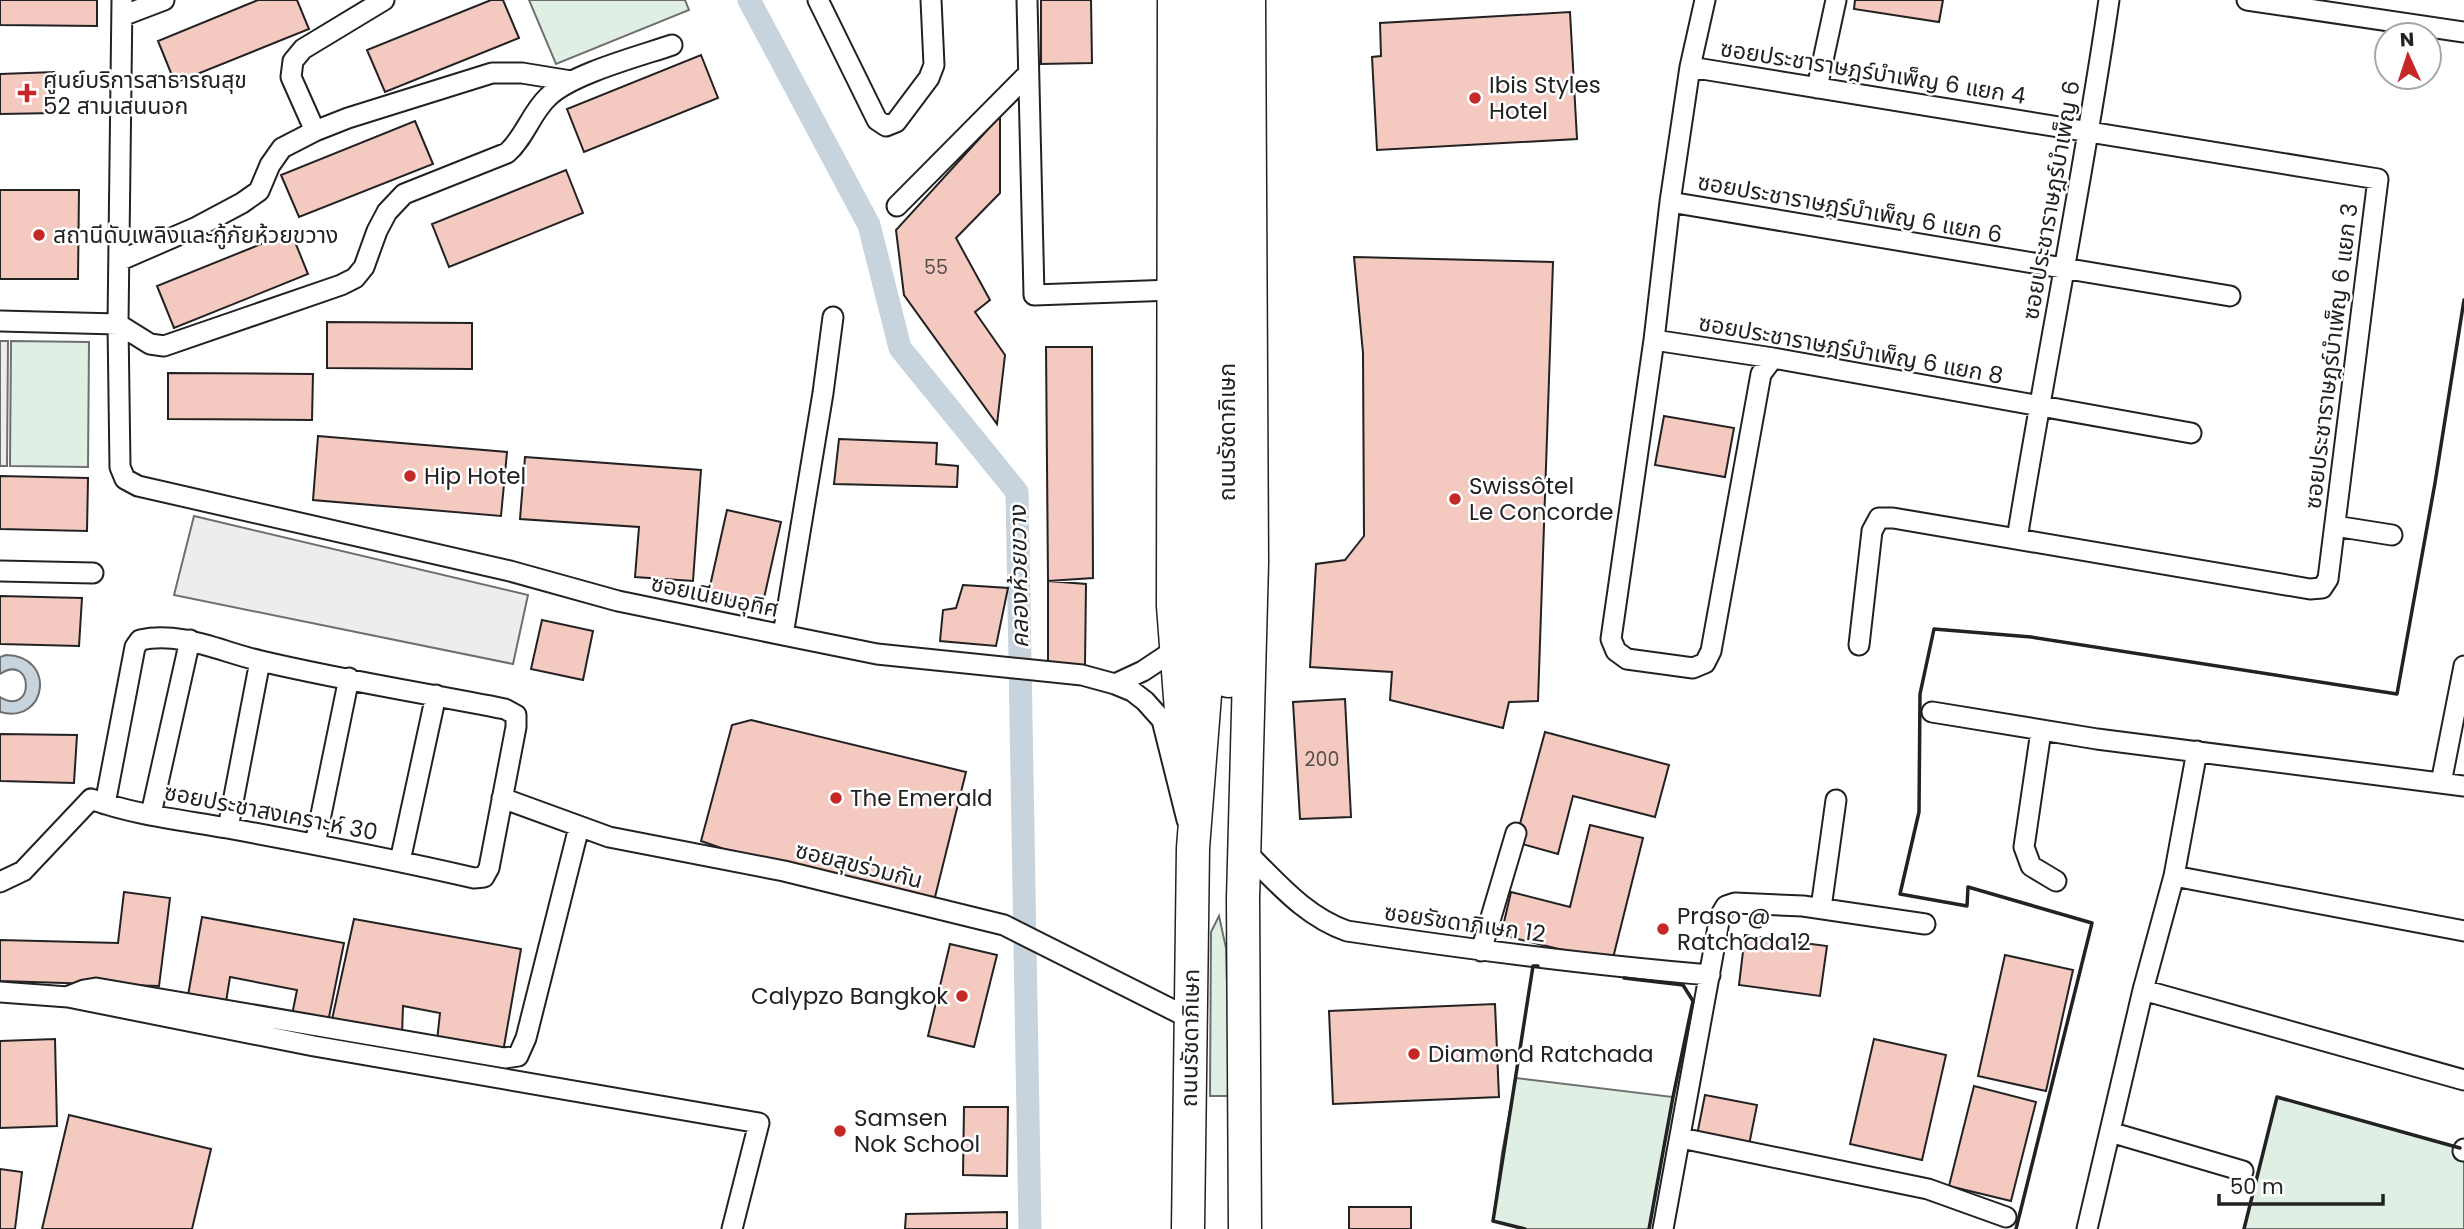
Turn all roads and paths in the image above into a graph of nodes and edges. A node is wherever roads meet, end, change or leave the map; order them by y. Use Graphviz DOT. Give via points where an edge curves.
graph roads {
  1 [pos="164,0"];
  2 [pos="384,0"];
  3 [pos="818,0"];
  4 [pos="931,0"];
  5 [pos="1027,0"];
  6 [pos="1174,0"];
  7 [pos="1203,0"];
  8 [pos="1226,0"];
  9 [pos="1249,0"];
  10 [pos="1705,0"];
  11 [pos="1836,0"];
  12 [pos="2109,0"];
  13 [pos="2247,0"];
  14 [pos="122,8"];
  15 [pos="2464,32"];
  16 [pos="672,45"];
  17 [pos="1690,67"];
  18 [pos="1028,74"];
  19 [pos="571,81"];
  20 [pos="1817,88"];
  21 [pos="314,131"];
  22 [pos="2090,132"];
  23 [pos="1670,202"];
  24 [pos="897,206"];
  25 [pos="121,260"];
  26 [pos="2064,269"];
  27 [pos="1173,290"];
  28 [pos="2230,296"];
  29 [pos="833,317"];
  30 [pos="0,321"];
  31 [pos="118,324"];
  32 [pos="1654,340"];
  33 [pos="1773,358"];
  34 [pos="2038,407"];
  35 [pos="2190,433"];
  36 [pos="2334,526"];
  37 [pos="2392,535"];
  38 [pos="2017,539"];
  39 [pos="0,571"];
  40 [pos="93,573"];
  41 [pos="783,635"];
  42 [pos="190,640"];
  43 [pos="1859,645"];
  44 [pos="1176,649"];
  45 [pos="260,661"];
  46 [pos="2464,666"];
  47 [pos="349,678"];
  48 [pos="1115,684"];
  49 [pos="436,695"];
  50 [pos="1932,712"];
  51 [pos="2041,731"];
  52 [pos="2197,751"];
  53 [pos="2441,783"];
  54 [pos="2464,786"];
  55 [pos="502,797"];
  56 [pos="1836,800"];
  57 [pos="105,804"];
  58 [pos="151,814"];
  59 [pos="579,827"];
  60 [pos="228,828"];
  61 [pos="1516,833"];
  62 [pos="315,845"];
  63 [pos="1193,848"];
  64 [pos="1244,856"];
  65 [pos="400,861"];
  66 [pos="2174,876"];
  67 [pos="2056,881"];
  68 [pos="0,882"];
  69 [pos="1821,908"];
  70 [pos="1925,924"];
  71 [pos="2464,931"];
  72 [pos="1481,951"];
  73 [pos="1710,975"];
  74 [pos="2143,990"];
  75 [pos="0,992"];
  76 [pos="68,997"];
  77 [pos="1191,1019"];
  78 [pos="2464,1080"];
  79 [pos="2110,1132"];
  80 [pos="1681,1138"];
  81 [pos="2243,1171"];
  82 [pos="2006,1217"];
  83 [pos="732,1229"];
  84 [pos="1188,1229"];
  85 [pos="1245,1229"];
  86 [pos="1663,1229"];
  87 [pos="2087,1229"];
  1 -- 14 [label="street"];
  2 -- 21 [label="street" via="303,49 293,61 291,77"];
  3 -- 4 [label="street" via="877,120 886,126 896,122 934,65"];
  5 -- 18 [label="street"];
  6 -- 27 [label="main road, ถนนรัชดาภิเษก"];
  7 -- 63 [label="main road, ถนนรัชดาภิเษก" via="1205,695"];
  8 -- 64 [label="main road, ถนนรัชดาภิเษก" via="1228,695"];
  9 -- 64 [label="main road, ถนนรัชดาภิเษก" via="1252,563"];
  10 -- 17 [label="street"];
  11 -- 20 [label="street"];
  12 -- 22 [label="street, ซอยประชาราษฎร์บำเพ็ญ 6"];
  13 -- 15 [label="street"];
  14 -- 25 [label="street"];
  16 -- 19 [label="street"];
  17 -- 20 [label="street, ซอยประชาราษฎร์บำเพ็ญ 6 แยก 4"];
  17 -- 23 [label="street"];
  18 -- 24 [label="street"];
  18 -- 27 [label="street" via="1034,296"];
  19 -- 21 [label="street" via="492,73"];
  19 -- 31 [label="street" via="541,104 507,153 404,194 377,230 364,267 348,282 164,346 149,344"];
  20 -- 22 [label="street, ซอยประชาราษฎร์บำเพ็ญ 6 แยก 4"];
  21 -- 25 [label="street" via="282,148 259,191 243,203"];
  22 -- 26 [label="street, ซอยประชาราษฎร์บำเพ็ญ 6"];
  22 -- 36 [label="street, ซอยประชาราษฎร์บำเพ็ญ 6 แยก 3" via="2378,179"];
  23 -- 26 [label="street, ซอยประชาราษฎร์บำเพ็ญ 6 แยก 6"];
  23 -- 32 [label="street"];
  25 -- 31 [label="street"];
  26 -- 28 [label="street, ซอยประชาราษฎร์บำเพ็ญ 6 แยก 6"];
  26 -- 34 [label="street, ซอยประชาราษฎร์บำเพ็ญ 6"];
  27 -- 44 [label="main road, ถนนรัชดาภิเษก"];
  29 -- 41 [label="street"];
  30 -- 31 [label="street"];
  31 -- 41 [label="street, ซอยเนียมอุทิศ" via="120,467 125,479 138,486 510,571 618,601"];
  32 -- 33 [label="street, ซอยประชาราษฎร์บำเพ็ญ 6 แยก 8"];
  32 -- 33 [label="street" via="1611,639 1616,651 1627,659 1693,668 1705,663 1711,651 1761,374"];
  33 -- 34 [label="street, ซอยประชาราษฎร์บำเพ็ญ 6 แยก 8"];
  34 -- 35 [label="street, ซอยประชาราษฎร์บำเพ็ญ 6 แยก 8"];
  34 -- 38 [label="street, ซอยประชาราษฎร์บำเพ็ญ 6"];
  36 -- 37 [label="street"];
  36 -- 38 [label="street, ซอยประชาราษฎร์บำเพ็ญ 6 แยก 3" via="2328,579 2322,588 2311,590"];
  38 -- 43 [label="street" via="1879,518 1872,531"];
  39 -- 40 [label="street"];
  41 -- 48 [label="street, ซอยเนียมอุทิศ" via="877,654 1082,675"];
  42 -- 45 [label="street"];
  42 -- 57 [label="street" via="149,638 135,647"];
  42 -- 58 [label="street"];
  44 -- 48 [label="street"];
  44 -- 63 [label="main road, ถนนรัชดาภิเษก"];
  45 -- 47 [label="street"];
  45 -- 60 [label="street"];
  46 -- 53 [label="street"];
  47 -- 49 [label="street"];
  47 -- 62 [label="street"];
  48 -- 63 [label="street, ซอยเนียมอุทิศ" via="1132,691 1162,720"];
  49 -- 55 [label="street" via="516,715"];
  49 -- 65 [label="street"];
  50 -- 51 [label="street"];
  51 -- 52 [label="street"];
  51 -- 67 [label="street" via="2024,847 2031,866"];
  52 -- 53 [label="street"];
  52 -- 66 [label="street"];
  53 -- 54 [label="street"];
  55 -- 59 [label="street, ซอยสุขร่วมกัน"];
  55 -- 65 [label="street, ซอยประชาสงเคราะห์ 30" via="484,877"];
  56 -- 69 [label="street"];
  57 -- 58 [label="street, ซอยประชาสงเคราะห์ 30"];
  57 -- 68 [label="street" via="91,799 23,872"];
  58 -- 60 [label="street, ซอยประชาสงเคราะห์ 30"];
  59 -- 76 [label="street" via="518,1056 506,1058 96,988"];
  59 -- 77 [label="street, ซอยสุขร่วมกัน" via="609,837 784,870 1004,925"];
  60 -- 62 [label="street, ซอยประชาสงเคราะห์ 30"];
  61 -- 72 [label="street"];
  62 -- 65 [label="street, ซอยประชาสงเคราะห์ 30"];
  63 -- 77 [label="main road, ถนนรัชดาภิเษก"];
  64 -- 72 [label="street, ซอยรัชดาภิเษก 12" via="1328,925"];
  64 -- 85 [label="main road, ถนนรัชดาภิเษก"];
  66 -- 71 [label="street"];
  66 -- 74 [label="street"];
  69 -- 70 [label="street"];
  69 -- 73 [label="street" via="1726,906 1720,916"];
  72 -- 73 [label="street, ซอยรัชดาภิเษก 12"];
  73 -- 80 [label="street"];
  74 -- 78 [label="street"];
  74 -- 79 [label="street"];
  75 -- 76 [label="street"];
  76 -- 83 [label="street" via="759,1124"];
  77 -- 84 [label="main road, ถนนรัชดาภิเษก"];
  79 -- 81 [label="street"];
  79 -- 87 [label="street"];
  80 -- 82 [label="street" via="1928,1189"];
  80 -- 86 [label="street"];
}
